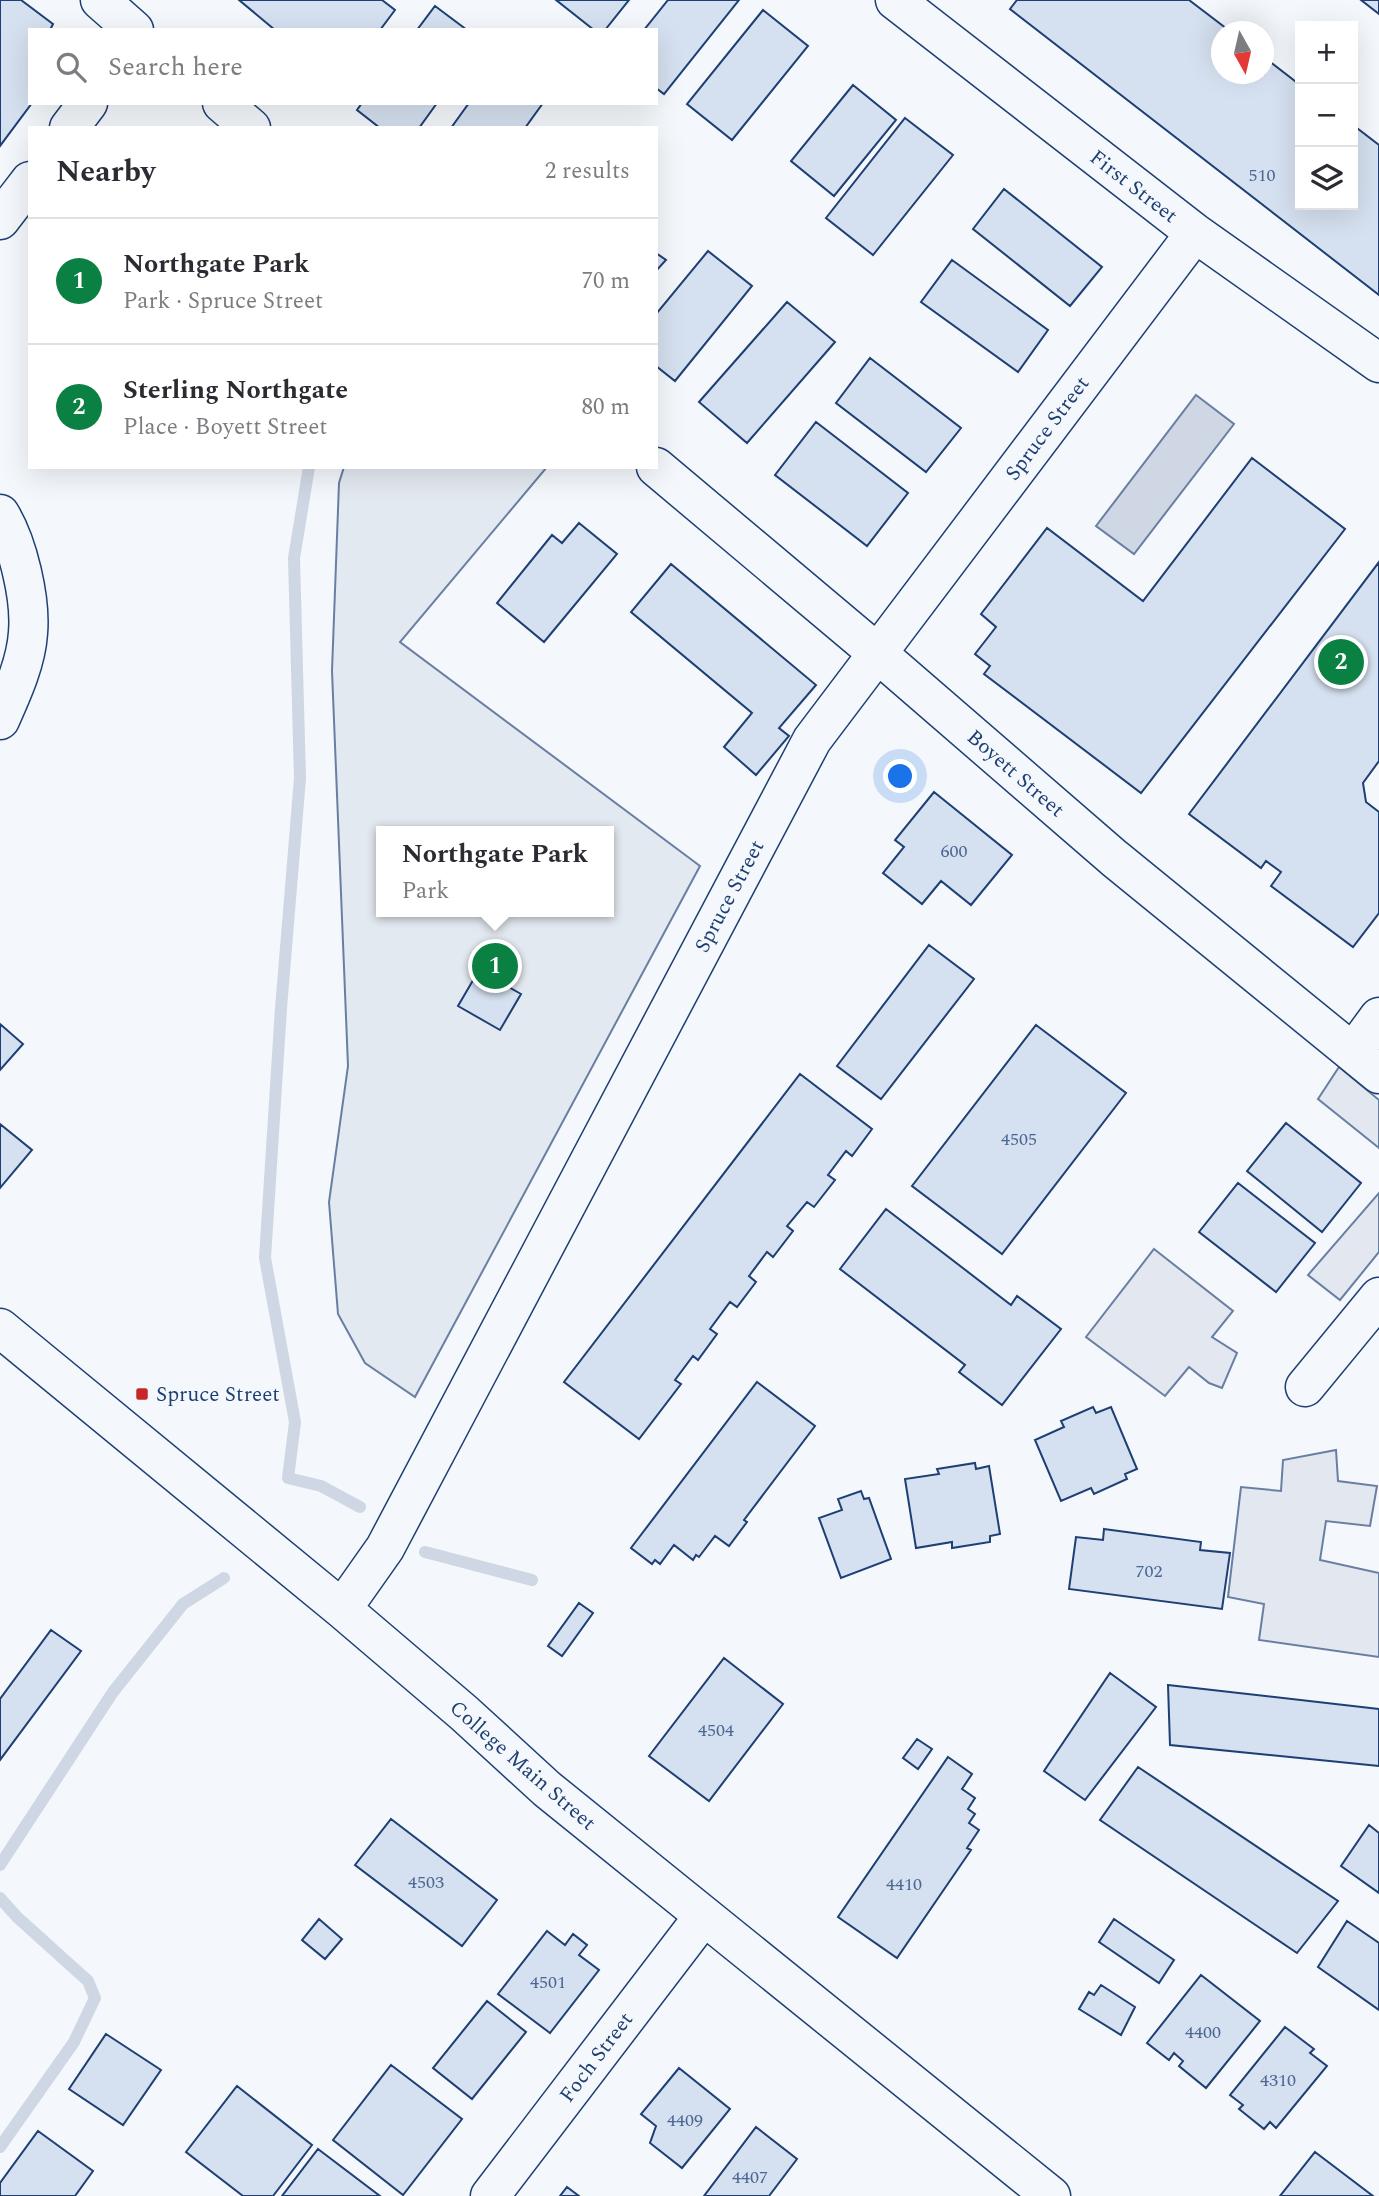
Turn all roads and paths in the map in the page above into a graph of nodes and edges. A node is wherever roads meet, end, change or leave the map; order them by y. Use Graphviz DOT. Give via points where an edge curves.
graph roads {
  1 [pos="100,0"];
  2 [pos="895,0"];
  3 [pos="132,28"];
  4 [pos="86,105"];
  5 [pos="224,105"];
  6 [pos="71,126"];
  7 [pos="249,126"];
  8 [pos="28,184"];
  9 [pos="0,220"];
  10 [pos="1195,233"];
  11 [pos="1379,363"];
  12 [pos="658,469"];
  13 [pos="0,513"];
  14 [pos="876,652"];
  15 [pos="0,720"];
  16 [pos="1379,1017"];
  17 [pos="1366,1062"];
  18 [pos="1379,1297"];
  19 [pos="0,1328"];
  20 [pos="1305,1387"];
  21 [pos="342,1609"];
  22 [pos="703,1917"];
  23 [pos="490,2196"];
  24 [pos="1051,2196"];
  1 -- 3 [label="street"];
  2 -- 10 [label="street, First Street"];
  4 -- 6 [label="street"];
  5 -- 7 [label="street"];
  8 -- 9 [label="street"];
  10 -- 11 [label="street, First Street"];
  10 -- 14 [label="street, Spruce Street"];
  12 -- 14 [label="street, Boyett Street"];
  13 -- 15 [label="street" via="24,578 28,633 15,687"];
  14 -- 17 [label="street, Boyett Street" via="1114,858"];
  14 -- 21 [label="street, Spruce Street" via="812,740 385,1548"];
  16 -- 17 [label="street"];
  18 -- 20 [label="street"];
  19 -- 21 [label="street, College Main Street"];
  21 -- 22 [label="street, College Main Street" via="547,1789"];
  22 -- 23 [label="street, Foch Street"];
  22 -- 24 [label="street, College Main Street"];
}
